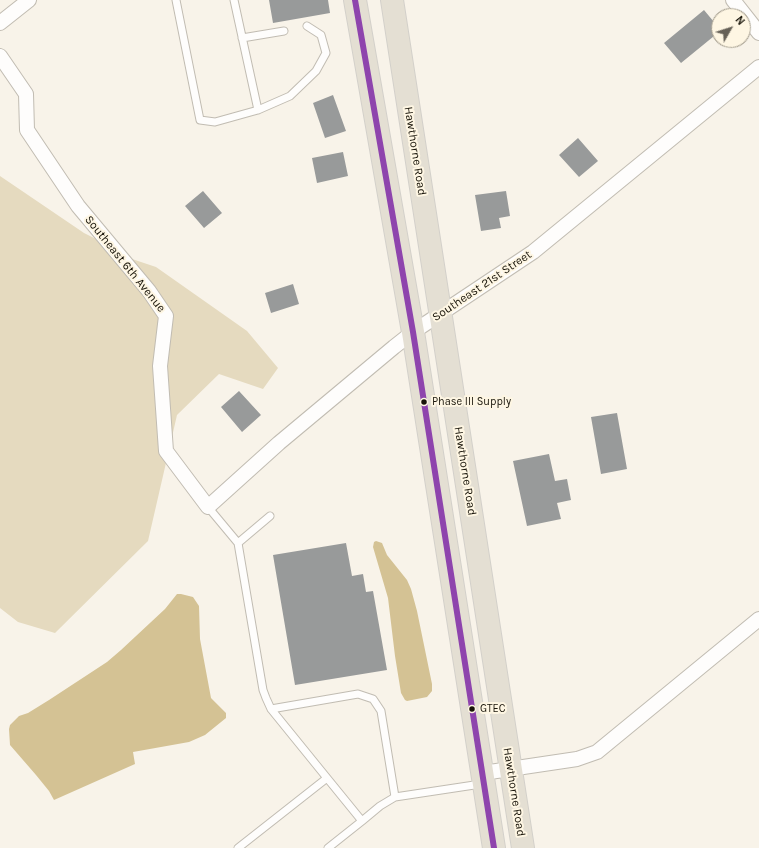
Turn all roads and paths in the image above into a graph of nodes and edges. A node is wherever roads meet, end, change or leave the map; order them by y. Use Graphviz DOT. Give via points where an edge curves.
graph roads {
  1 [pos="29,0"];
  2 [pos="176,0"];
  3 [pos="234,0"];
  4 [pos="355,0"];
  5 [pos="392,0"];
  6 [pos="733,0"];
  7 [pos="0,23"];
  8 [pos="307,26"];
  9 [pos="284,30"];
  10 [pos="759,33"];
  11 [pos="242,38"];
  12 [pos="0,56"];
  13 [pos="759,67"];
  14 [pos="258,110"];
  15 [pos="440,314"];
  16 [pos="413,332"];
  17 [pos="208,507"];
  18 [pos="270,516"];
  19 [pos="238,543"];
  20 [pos="759,619"];
  21 [pos="272,709"];
  22 [pos="511,768"];
  23 [pos="327,778"];
  24 [pos="484,778"];
  25 [pos="395,797"];
  26 [pos="362,821"];
  27 [pos="238,848"];
  28 [pos="328,848"];
  29 [pos="494,848"];
  30 [pos="523,848"];
  1 -- 7 [label="street"];
  2 -- 14 [label="lane" via="200,120 215,122"];
  3 -- 11 [label="lane"];
  4 -- 16 [label="highway"];
  5 -- 15 [label="highway, Hawthorne Road"];
  6 -- 10 [label="street"];
  8 -- 14 [label="lane" via="321,35 326,53 316,71 290,96"];
  9 -- 11 [label="lane"];
  11 -- 14 [label="lane"];
  12 -- 17 [label="street, Southeast 6th Avenue" via="26,94 27,130 78,206 149,291 166,316 160,366 166,451"];
  13 -- 15 [label="street, Southeast 21st Street" via="533,252"];
  15 -- 16 [label="street, Southeast 21st Street"];
  15 -- 22 [label="highway, Hawthorne Road"];
  16 -- 17 [label="street, Southeast 21st Street" via="279,443"];
  16 -- 24 [label="highway"];
  17 -- 19 [label="lane"];
  18 -- 19 [label="lane"];
  19 -- 21 [label="lane" via="263,690"];
  20 -- 22 [label="street" via="597,752 577,759"];
  21 -- 23 [label="lane"];
  21 -- 25 [label="lane" via="358,694 373,699 382,711"];
  22 -- 24 [label="street"];
  22 -- 30 [label="highway, Hawthorne Road"];
  23 -- 26 [label="lane"];
  23 -- 27 [label="lane"];
  24 -- 25 [label="lane"];
  24 -- 29 [label="highway"];
  25 -- 26 [label="lane"];
  26 -- 28 [label="lane"];
}
